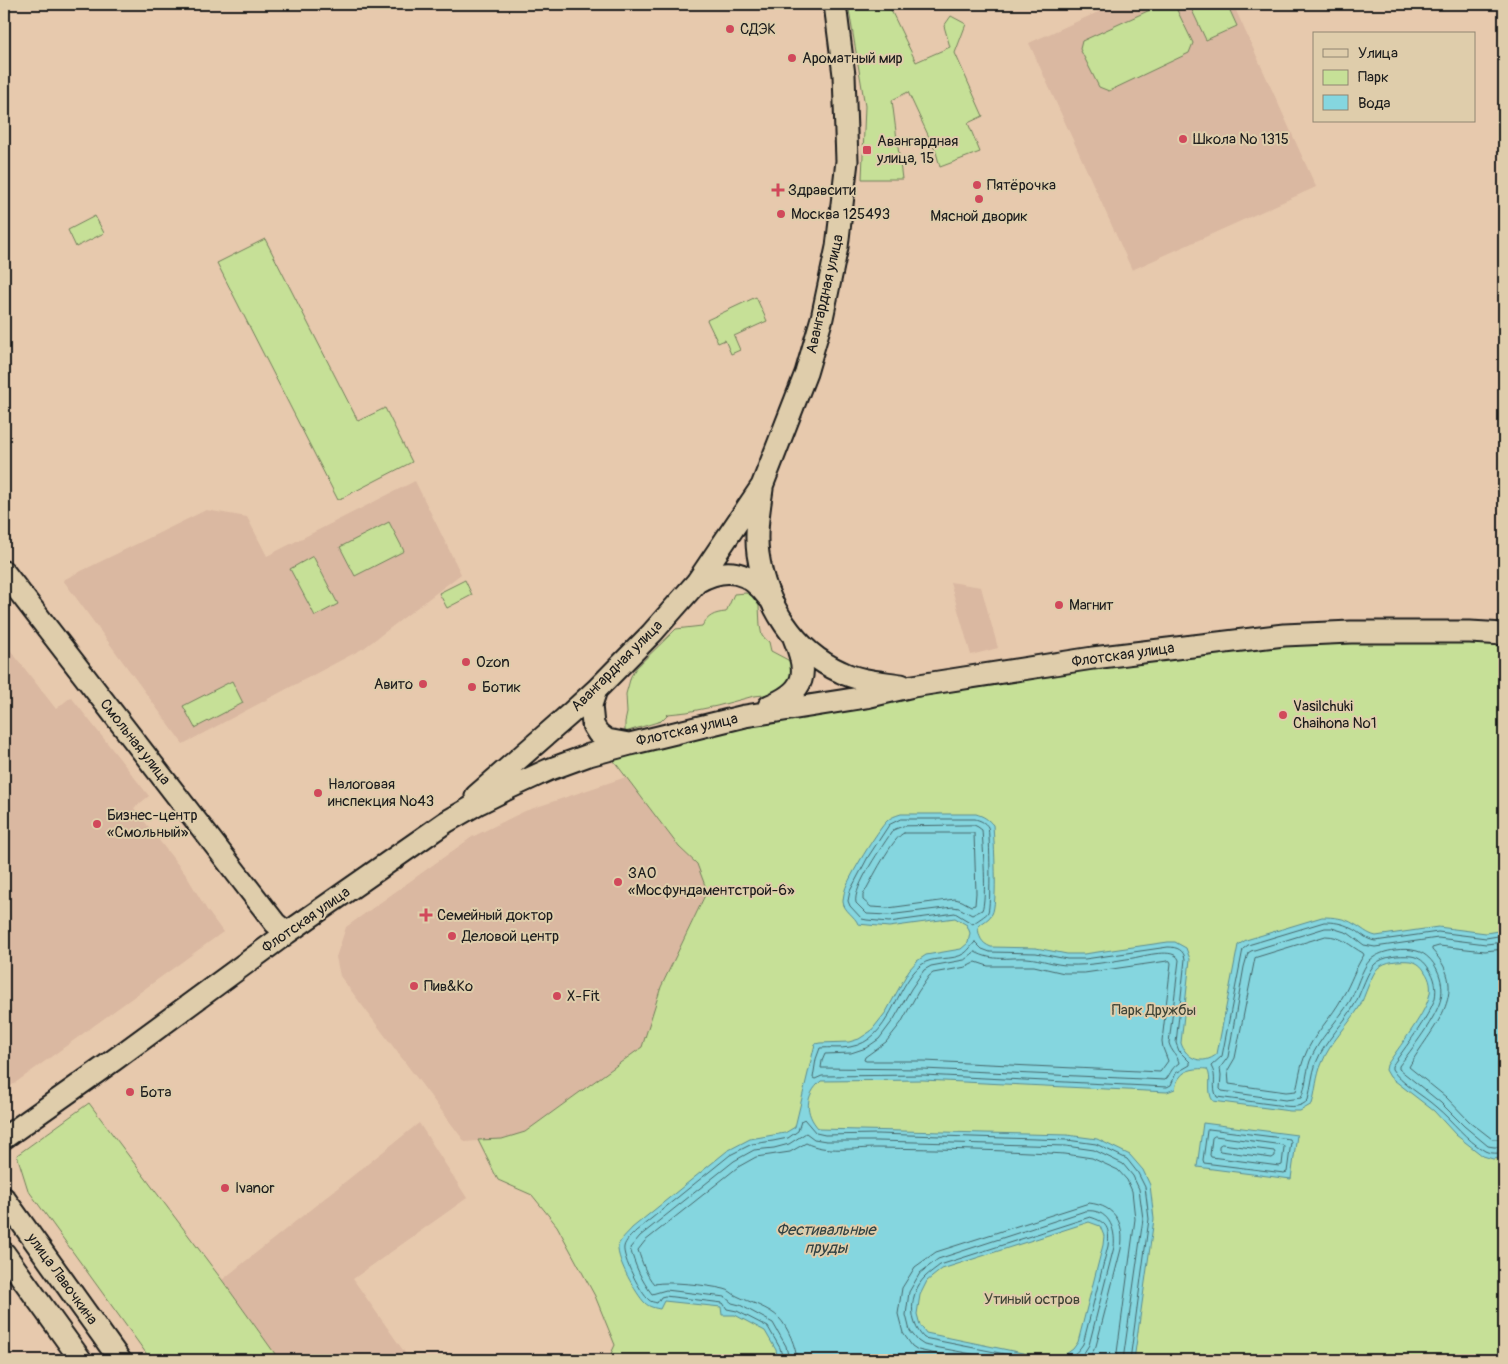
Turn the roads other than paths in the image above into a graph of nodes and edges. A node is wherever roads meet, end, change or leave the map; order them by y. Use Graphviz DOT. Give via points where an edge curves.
graph roads {
  1 [pos="834,4"];
  2 [pos="762,486"];
  3 [pos="4,572"];
  4 [pos="697,582"];
  5 [pos="772,603"];
  6 [pos="1504,634"];
  7 [pos="793,636"];
  8 [pos="913,686"];
  9 [pos="596,690"];
  10 [pos="745,716"];
  11 [pos="630,744"];
  12 [pos="446,822"];
  13 [pos="287,933"];
  14 [pos="4,1138"];
  15 [pos="4,1198"];
  16 [pos="4,1254"];
  17 [pos="81,1360"];
  18 [pos="120,1360"];
  1 -- 2 [label="street, Авангардная улица" via="844,75 847,161 837,247 806,373"];
  2 -- 4 [label="street, Авангардная улица"];
  2 -- 5 [label="street, Авангардная улица" via="758,553"];
  3 -- 13 [label="street, Смольная улица" via="275,923"];
  4 -- 5 [label="street" via="710,575 735,573 760,586"];
  4 -- 9 [label="street, Авангардная улица"];
  5 -- 7 [label="street, Авангардная улица"];
  6 -- 8 [label="street, Флотская улица" via="1351,632 1284,635 1093,658"];
  7 -- 8 [label="street, Авангардная улица" via="818,659 841,672 864,680"];
  7 -- 10 [label="street, Флотская улица" via="803,668 802,680 795,692 783,701"];
  8 -- 10 [label="street, Флотская улица" via="866,697"];
  9 -- 11 [label="street, Флотская улица" via="591,705 593,725 598,733 607,740"];
  9 -- 12 [label="street, Авангардная улица"];
  10 -- 11 [label="street, Флотская улица"];
  11 -- 12 [label="street, Флотская улица" via="548,770"];
  12 -- 13 [label="street, Флотская улица"];
  13 -- 14 [label="street, Флотская улица"];
  15 -- 18 [label="street, улица Лавочкина"];
  16 -- 17 [label="street"];
}
